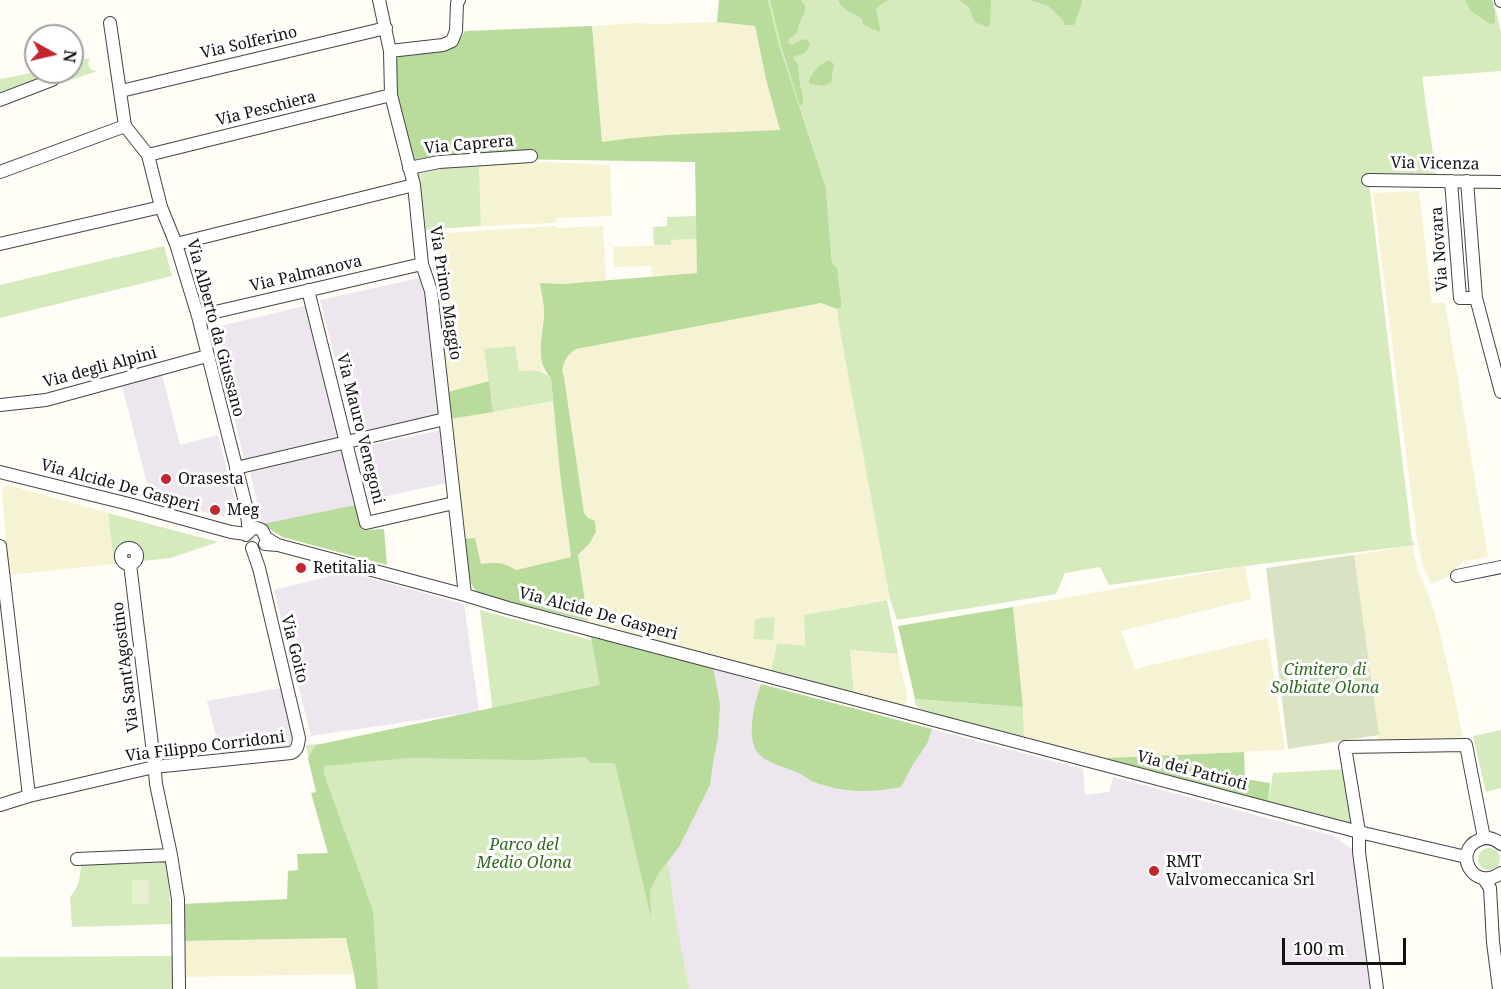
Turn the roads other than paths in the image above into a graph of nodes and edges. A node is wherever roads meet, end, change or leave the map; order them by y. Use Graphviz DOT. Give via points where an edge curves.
graph roads {
  1 [pos="379,0"];
  2 [pos="459,0"];
  3 [pos="110,23"];
  4 [pos="386,28"];
  5 [pos="390,51"];
  6 [pos="42,84"];
  7 [pos="121,91"];
  8 [pos="391,95"];
  9 [pos="0,100"];
  10 [pos="125,126"];
  11 [pos="148,155"];
  12 [pos="531,156"];
  13 [pos="409,168"];
  14 [pos="0,172"];
  15 [pos="1368,180"];
  16 [pos="1451,181"];
  17 [pos="1467,181"];
  18 [pos="1501,182"];
  19 [pos="414,185"];
  20 [pos="160,207"];
  21 [pos="0,244"];
  22 [pos="176,244"];
  23 [pos="422,264"];
  24 [pos="308,290"];
  25 [pos="1476,298"];
  26 [pos="198,316"];
  27 [pos="207,356"];
  28 [pos="1501,392"];
  29 [pos="0,405"];
  30 [pos="445,419"];
  31 [pos="346,442"];
  32 [pos="236,468"];
  33 [pos="0,472"];
  34 [pos="454,503"];
  35 [pos="255,539"];
  36 [pos="0,546"];
  37 [pos="130,564"];
  38 [pos="1501,567"];
  39 [pos="1457,576"];
  40 [pos="465,595"];
  41 [pos="910,714"];
  42 [pos="299,738"];
  43 [pos="154,767"];
  44 [pos="29,796"];
  45 [pos="0,805"];
  46 [pos="1359,832"];
  47 [pos="1484,838"];
  48 [pos="1501,844"];
  49 [pos="171,855"];
  50 [pos="1466,857"];
  51 [pos="77,859"];
  52 [pos="1500,874"];
  53 [pos="1484,879"];
  54 [pos="1491,895"];
  55 [pos="179,989"];
  56 [pos="1377,989"];
  57 [pos="1499,989"];
  1 -- 4 [label="street, Via Primo Maggio"];
  2 -- 5 [label="street" via="452,41"];
  3 -- 7 [label="street"];
  4 -- 5 [label="street, Via Primo Maggio"];
  4 -- 7 [label="street, Via Solferino"];
  5 -- 8 [label="street, Via Primo Maggio"];
  6 -- 9 [label="street"];
  7 -- 10 [label="street"];
  8 -- 11 [label="street, Via Peschiera"];
  8 -- 13 [label="street, Via Primo Maggio"];
  10 -- 11 [label="street, Via Alberto da Giussano"];
  10 -- 14 [label="street"];
  11 -- 20 [label="street, Via Alberto da Giussano"];
  12 -- 13 [label="street, Via Caprera" via="439,162"];
  13 -- 19 [label="street, Via Primo Maggio"];
  15 -- 16 [label="street, Via Vicenza"];
  16 -- 17 [label="street, Via Vicenza"];
  16 -- 25 [label="street, Via Novara" via="1460,298"];
  17 -- 18 [label="street, Via Vicenza"];
  17 -- 25 [label="street, Via Novara"];
  19 -- 22 [label="street"];
  19 -- 23 [label="street, Via Primo Maggio"];
  20 -- 21 [label="street"];
  20 -- 22 [label="street, Via Alberto da Giussano"];
  22 -- 26 [label="street, Via Alberto da Giussano"];
  23 -- 24 [label="street, Via Palmanova"];
  23 -- 30 [label="street, Via Primo Maggio" via="431,291"];
  24 -- 26 [label="street, Via Palmanova"];
  24 -- 31 [label="street, Via Mauro Venegoni"];
  25 -- 28 [label="street, Via Novara"];
  26 -- 27 [label="street, Via Alberto da Giussano"];
  27 -- 29 [label="street, Via degli Alpini" via="46,400"];
  27 -- 32 [label="street, Via Alberto da Giussano"];
  30 -- 31 [label="street"];
  30 -- 34 [label="street, Via Primo Maggio"];
  31 -- 32 [label="street"];
  31 -- 34 [label="street, Via Mauro Venegoni" via="366,523"];
  32 -- 35 [label="street, Via Alberto da Giussano"];
  33 -- 35 [label="street, Via Alcide De Gasperi"];
  34 -- 40 [label="street, Via Primo Maggio"];
  35 -- 40 [label="street, Via Alcide De Gasperi"];
  35 -- 42 [label="street, Via Goito" via="260,577"];
  36 -- 44 [label="street"];
  37 -- 43 [label="street, Via Sant'Agostino"];
  38 -- 39 [label="street"];
  40 -- 41 [label="street, Via Alcide De Gasperi"];
  41 -- 46 [label="street, Via dei Patrioti"];
  42 -- 43 [label="street, Via Filippo Corridoni" via="298,747 291,753"];
  43 -- 44 [label="street, Via Filippo Corridoni"];
  43 -- 49 [label="street, Via Sant'Agostino"];
  44 -- 45 [label="street, Via Filippo Corridoni"];
  46 -- 47 [label="street" via="1345,747 1466,746"];
  46 -- 50 [label="street, Via dei Patrioti"];
  46 -- 56 [label="street"];
  47 -- 48 [label="street"];
  47 -- 50 [label="street" via="1472,844"];
  49 -- 51 [label="street"];
  49 -- 55 [label="street, Via Sant'Agostino" via="178,899"];
  50 -- 53 [label="street" via="1472,872"];
  52 -- 53 [label="street"];
  52 -- 54 [label="street"];
  53 -- 54 [label="street"];
  54 -- 57 [label="street"];
}
